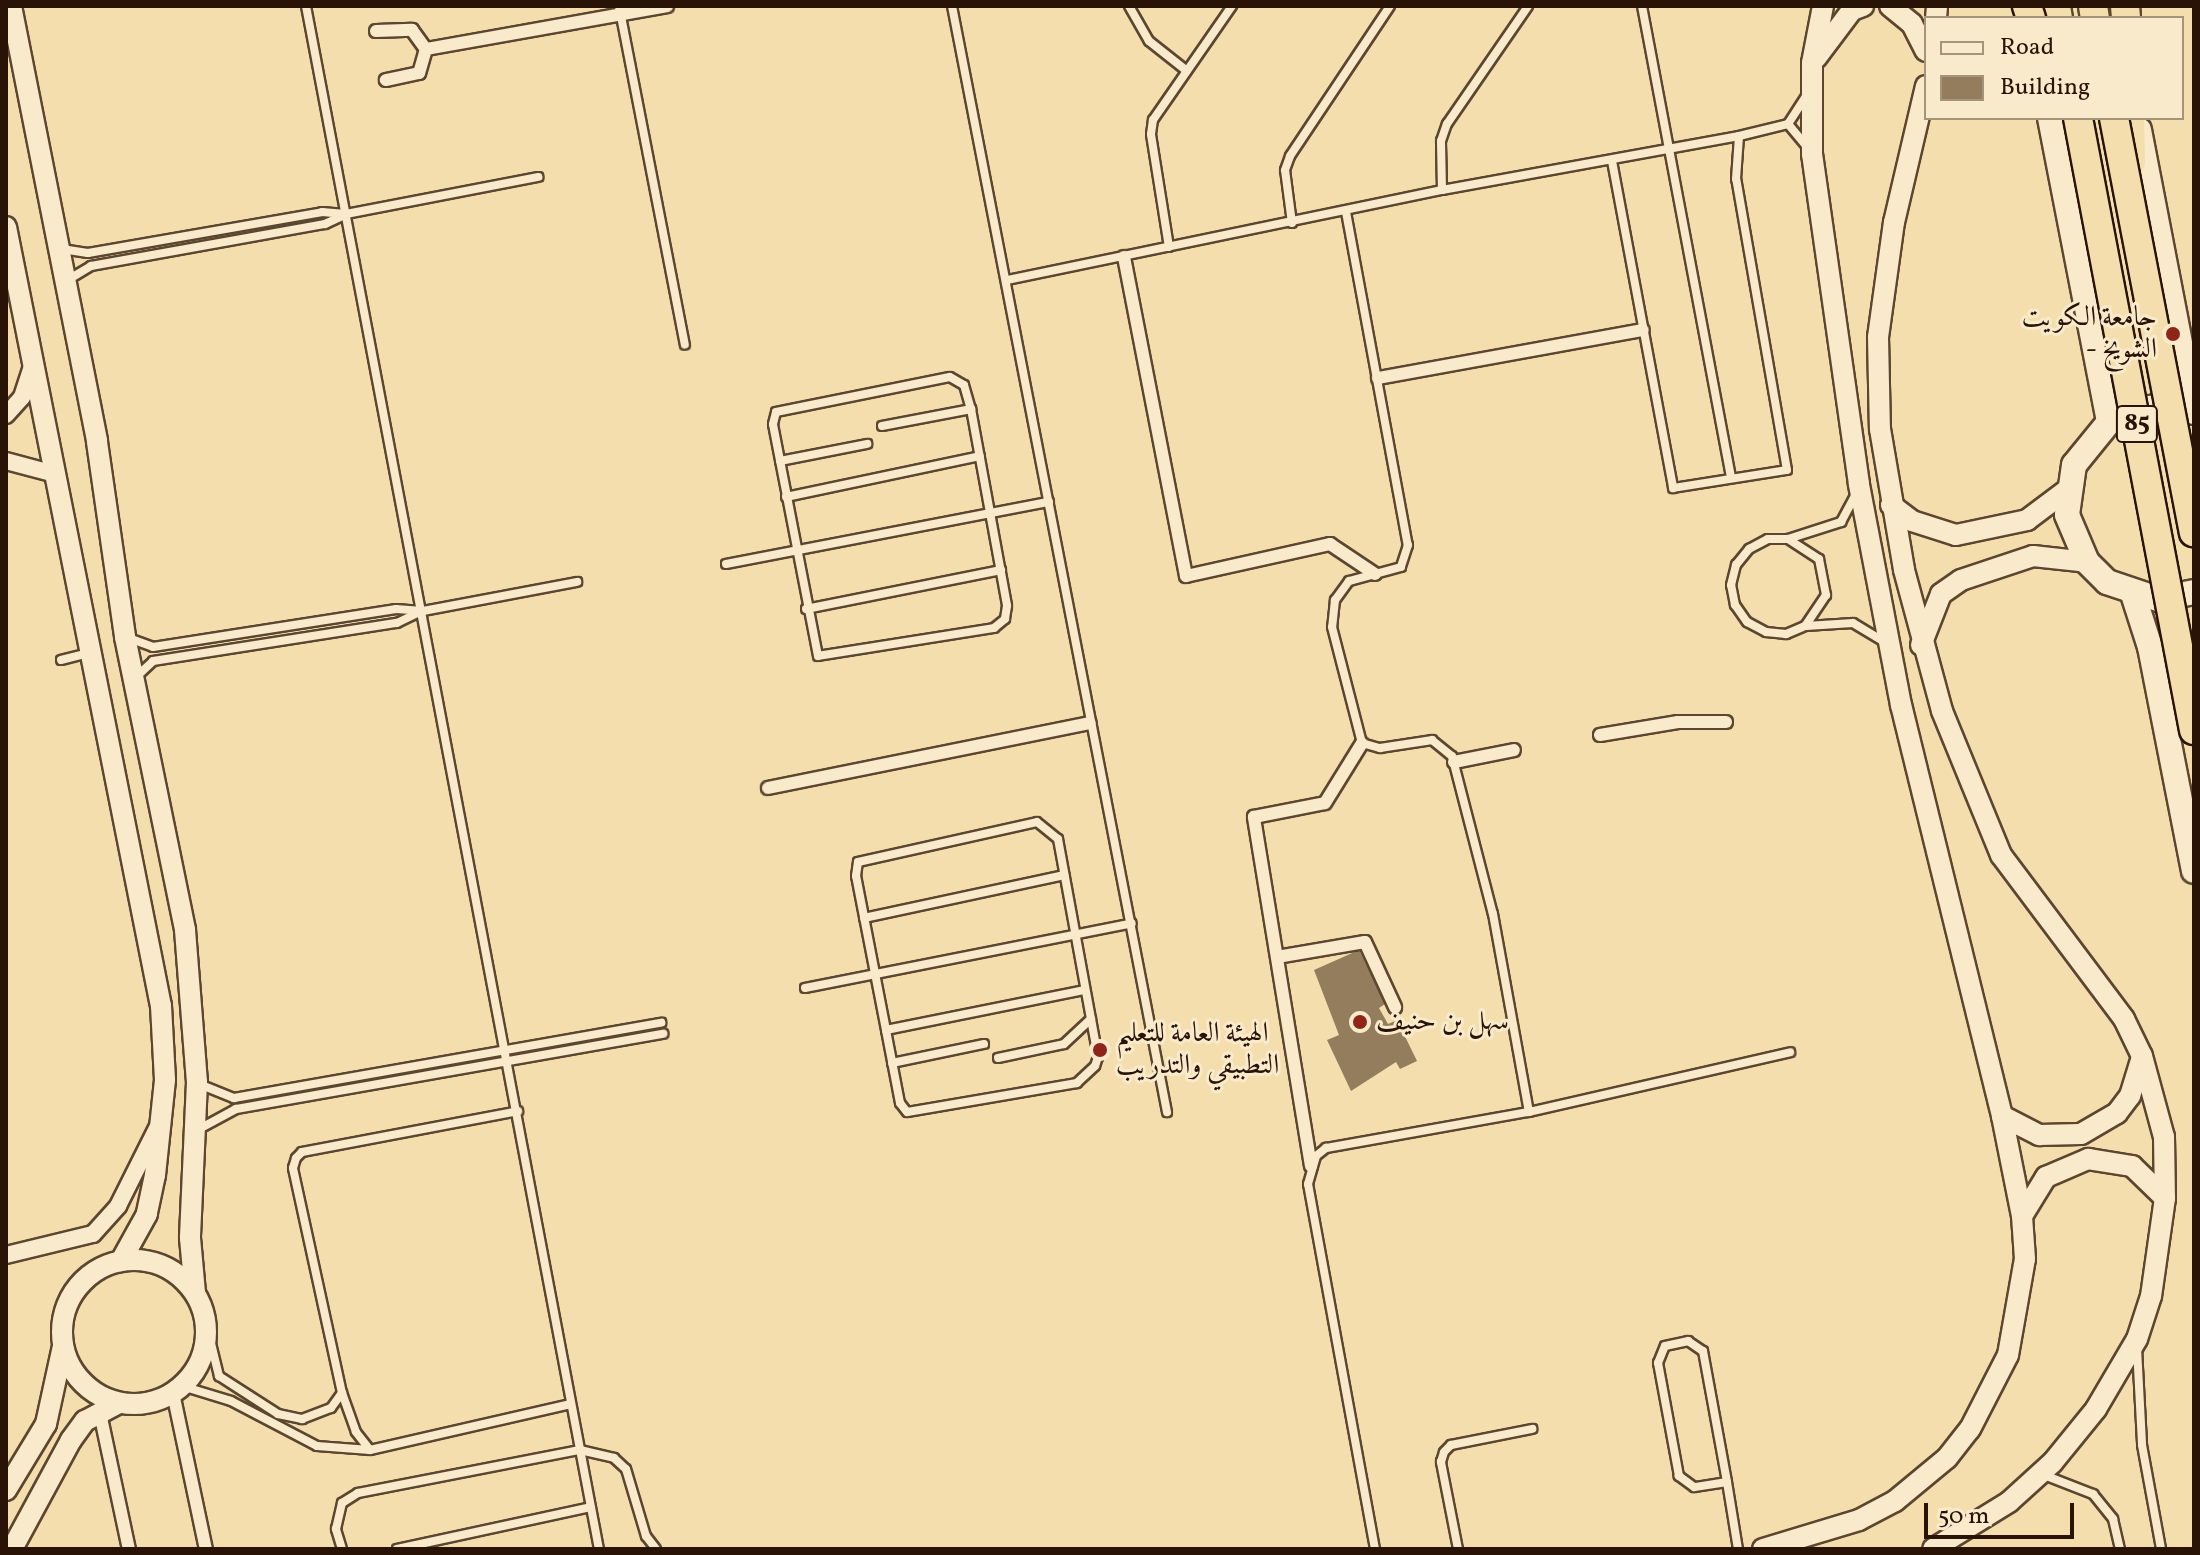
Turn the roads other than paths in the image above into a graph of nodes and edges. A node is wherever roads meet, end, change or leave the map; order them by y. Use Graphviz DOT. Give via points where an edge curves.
graph roads {
  1 [pos="11,6"];
  2 [pos="306,6"];
  3 [pos="667,6"];
  4 [pos="952,6"];
  5 [pos="1129,6"];
  6 [pos="1232,6"];
  7 [pos="1390,6"];
  8 [pos="1528,6"];
  9 [pos="1642,6"];
  10 [pos="1823,6"];
  11 [pos="1863,6"];
  12 [pos="1890,6"];
  13 [pos="620,10"];
  14 [pos="376,31"];
  15 [pos="1924,47"];
  16 [pos="426,49"];
  17 [pos="1812,63"];
  18 [pos="1187,71"];
  19 [pos="386,80"];
  20 [pos="1812,86"];
  21 [pos="1924,94"];
  22 [pos="2050,120"];
  23 [pos="2064,120"];
  24 [pos="2078,120"];
  25 [pos="2114,120"];
  26 [pos="2130,120"];
  27 [pos="2136,120"];
  28 [pos="1788,124"];
  29 [pos="1739,136"];
  30 [pos="1670,150"];
  31 [pos="1812,154"];
  32 [pos="1612,161"];
  33 [pos="538,177"];
  34 [pos="1442,190"];
  35 [pos="2133,211"];
  36 [pos="1346,212"];
  37 [pos="346,214"];
  38 [pos="1292,223"];
  39 [pos="2099,223"];
  40 [pos="6,227"];
  41 [pos="1169,247"];
  42 [pos="60,248"];
  43 [pos="1124,257"];
  44 [pos="1007,280"];
  45 [pos="66,281"];
  46 [pos="1643,330"];
  47 [pos="685,345"];
  48 [pos="33,364"];
  49 [pos="1378,378"];
  50 [pos="971,409"];
  51 [pos="2193,411"];
  52 [pos="6,415"];
  53 [pos="2109,422"];
  54 [pos="882,426"];
  55 [pos="867,444"];
  56 [pos="980,456"];
  57 [pos="6,461"];
  58 [pos="780,461"];
  59 [pos="55,474"];
  60 [pos="1731,478"];
  61 [pos="1859,484"];
  62 [pos="2067,490"];
  63 [pos="786,497"];
  64 [pos="1049,502"];
  65 [pos="1891,505"];
  66 [pos="991,514"];
  67 [pos="2194,532"];
  68 [pos="1788,539"];
  69 [pos="796,550"];
  70 [pos="2087,562"];
  71 [pos="726,564"];
  72 [pos="1001,570"];
  73 [pos="1375,574"];
  74 [pos="577,582"];
  75 [pos="2194,592"];
  76 [pos="2133,594"];
  77 [pos="806,609"];
  78 [pos="423,611"];
  79 [pos="1805,626"];
  80 [pos="125,637"];
  81 [pos="1888,644"];
  82 [pos="1921,645"];
  83 [pos="91,653"];
  84 [pos="61,660"];
  85 [pos="134,679"];
  86 [pos="1726,722"];
  87 [pos="1089,723"];
  88 [pos="2194,730"];
  89 [pos="1600,735"];
  90 [pos="1362,743"];
  91 [pos="1514,750"];
  92 [pos="1454,762"];
  93 [pos="768,788"];
  94 [pos="2194,871"];
  95 [pos="1064,875"];
  96 [pos="864,918"];
  97 [pos="1132,923"];
  98 [pos="185,930"];
  99 [pos="1075,934"];
  100 [pos="148,937"];
  101 [pos="1277,957"];
  102 [pos="875,974"];
  103 [pos="805,988"];
  104 [pos="1085,990"];
  105 [pos="194,1003"];
  106 [pos="161,1006"];
  107 [pos="1395,1007"];
  108 [pos="1091,1019"];
  109 [pos="661,1023"];
  110 [pos="886,1030"];
  111 [pos="663,1034"];
  112 [pos="984,1044"];
  113 [pos="507,1051"];
  114 [pos="1790,1052"];
  115 [pos="2142,1056"];
  116 [pos="998,1058"];
  117 [pos="510,1063"];
  118 [pos="892,1063"];
  119 [pos="197,1082"];
  120 [pos="518,1111"];
  121 [pos="1167,1112"];
  122 [pos="1529,1112"];
  123 [pos="163,1115"];
  124 [pos="2002,1116"];
  125 [pos="193,1135"];
  126 [pos="1311,1166"];
  127 [pos="2165,1198"];
  128 [pos="2022,1216"];
  129 [pos="6,1255"];
  130 [pos="121,1261"];
  131 [pos="195,1293"];
  132 [pos="205,1319"];
  133 [pos="2137,1339"];
  134 [pos="63,1346"];
  135 [pos="178,1390"];
  136 [pos="342,1393"];
  137 [pos="571,1404"];
  138 [pos="110,1408"];
  139 [pos="1532,1429"];
  140 [pos="370,1450"];
  141 [pos="580,1450"];
  142 [pos="2039,1474"];
  143 [pos="1727,1482"];
  144 [pos="6,1490"];
  145 [pos="591,1507"];
  146 [pos="1941,1548"];
  147 [pos="12,1549"];
  148 [pos="129,1549"];
  149 [pos="206,1549"];
  150 [pos="342,1549"];
  151 [pos="397,1549"];
  152 [pos="599,1549"];
  153 [pos="656,1549"];
  154 [pos="1375,1549"];
  155 [pos="1458,1549"];
  156 [pos="1738,1549"];
  157 [pos="1763,1549"];
  158 [pos="2120,1549"];
  159 [pos="2161,1549"];
  1 -- 42 [label="street"];
  2 -- 37 [label="lane"];
  3 -- 13 [label="street"];
  4 -- 44 [label="lane"];
  5 -- 18 [label="lane" via="1149,41"];
  6 -- 18 [label="lane"];
  7 -- 38 [label="lane" via="1290,156 1285,170"];
  8 -- 34 [label="lane" via="1447,124 1441,141"];
  9 -- 30 [label="lane"];
  10 -- 17 [label="street"];
  11 -- 17 [label="street" via="1852,10"];
  12 -- 15 [label="street" via="1912,24"];
  13 -- 16 [label="street"];
  13 -- 47 [label="lane"];
  14 -- 16 [label="street" via="412,30"];
  16 -- 19 [label="street" via="419,73"];
  17 -- 20 [label="street"];
  18 -- 41 [label="lane" via="1161,106 1151,134"];
  20 -- 28 [label="lane"];
  20 -- 31 [label="street"];
  21 -- 65 [label="street" via="1894,222 1878,337 1880,429"];
  22 -- 53 [label="main road"];
  23 -- 39 [label="highway, bridge"];
  24 -- 39 [label="highway, 85, bridge"];
  25 -- 35 [label="highway, 85, bridge"];
  26 -- 35 [label="highway, bridge"];
  27 -- 51 [label="main road"];
  28 -- 29 [label="lane"];
  28 -- 31 [label="lane"];
  29 -- 30 [label="lane"];
  29 -- 60 [label="lane" via="1736,179 1787,470"];
  30 -- 32 [label="lane"];
  30 -- 60 [label="lane"];
  31 -- 61 [label="street"];
  32 -- 34 [label="lane"];
  32 -- 46 [label="lane"];
  33 -- 37 [label="lane"];
  34 -- 36 [label="lane"];
  35 -- 67 [label="highway, 85, bridge"];
  36 -- 38 [label="lane"];
  36 -- 49 [label="lane"];
  37 -- 42 [label="lane" via="322,212 88,253"];
  37 -- 45 [label="lane" via="325,224 91,266"];
  37 -- 78 [label="lane"];
  38 -- 41 [label="lane"];
  39 -- 88 [label="highway, 85, bridge"];
  40 -- 48 [label="street"];
  41 -- 43 [label="lane"];
  42 -- 45 [label="street"];
  43 -- 44 [label="lane"];
  43 -- 73 [label="street" via="1186,576 1330,544"];
  44 -- 64 [label="lane"];
  45 -- 80 [label="street" via="97,442"];
  46 -- 49 [label="street"];
  46 -- 60 [label="lane" via="1673,488"];
  48 -- 52 [label="street" via="22,397"];
  48 -- 59 [label="street"];
  49 -- 73 [label="lane" via="1408,545 1401,567"];
  50 -- 54 [label="lane"];
  50 -- 56 [label="lane"];
  50 -- 58 [label="lane" via="964,385 950,377 787,406 773,417"];
  51 -- 53 [label="main road" via="2164,406"];
  53 -- 62 [label="main road" via="2081,453"];
  55 -- 58 [label="lane"];
  56 -- 63 [label="lane"];
  56 -- 66 [label="lane"];
  57 -- 59 [label="street"];
  58 -- 63 [label="lane"];
  59 -- 83 [label="street"];
  61 -- 68 [label="lane" via="1841,522"];
  61 -- 81 [label="street"];
  62 -- 65 [label="street" via="2027,520 1956,535 1912,521"];
  62 -- 70 [label="main road" via="2074,540"];
  63 -- 69 [label="lane"];
  64 -- 66 [label="lane"];
  64 -- 87 [label="lane"];
  65 -- 82 [label="street"];
  66 -- 69 [label="lane"];
  66 -- 72 [label="lane"];
  68 -- 79 [label="lane" via="1812,552 1826,576 1826,595"];
  68 -- 79 [label="lane" via="1768,539 1749,549 1736,565 1731,585 1735,605 1747,622 1786,634"];
  69 -- 71 [label="lane"];
  69 -- 77 [label="lane"];
  70 -- 76 [label="main road" via="2107,582"];
  70 -- 82 [label="street" via="2033,556 1961,580 1941,594"];
  72 -- 77 [label="lane"];
  72 -- 77 [label="lane" via="1008,613 994,628 823,658 814,653"];
  73 -- 90 [label="lane" via="1349,581 1331,615"];
  74 -- 78 [label="lane"];
  75 -- 76 [label="main road" via="2158,599"];
  76 -- 94 [label="main road" via="2150,647"];
  78 -- 80 [label="lane" via="396,609 153,647"];
  78 -- 85 [label="lane" via="397,623 153,661"];
  78 -- 113 [label="lane"];
  79 -- 81 [label="lane" via="1853,623"];
  80 -- 85 [label="street"];
  81 -- 124 [label="street"];
  82 -- 115 [label="street" via="1963,771 2001,855 2124,1019"];
  83 -- 84 [label="lane"];
  83 -- 100 [label="street"];
  85 -- 98 [label="street"];
  86 -- 89 [label="street" via="1678,722"];
  87 -- 93 [label="street"];
  87 -- 97 [label="lane"];
  90 -- 92 [label="lane" via="1380,748 1432,740"];
  90 -- 101 [label="street" via="1325,803 1254,817"];
  91 -- 92 [label="street"];
  92 -- 122 [label="lane" via="1493,914"];
  95 -- 96 [label="lane"];
  95 -- 96 [label="lane" via="1055,834 1037,822 871,855 855,869"];
  95 -- 99 [label="lane"];
  96 -- 102 [label="lane"];
  97 -- 99 [label="lane"];
  97 -- 121 [label="lane"];
  98 -- 100 [label="street"];
  98 -- 105 [label="street"];
  99 -- 102 [label="lane"];
  99 -- 104 [label="lane"];
  100 -- 106 [label="street"];
  101 -- 107 [label="street" via="1365,942"];
  101 -- 126 [label="street"];
  102 -- 103 [label="lane"];
  102 -- 110 [label="lane"];
  104 -- 108 [label="lane"];
  104 -- 110 [label="lane"];
  105 -- 106 [label="street"];
  105 -- 119 [label="street"];
  106 -- 123 [label="street"];
  108 -- 116 [label="lane" via="1064,1044"];
  108 -- 118 [label="lane" via="1098,1057 1090,1074 1077,1083 913,1113 900,1103"];
  109 -- 113 [label="lane"];
  110 -- 118 [label="lane"];
  111 -- 117 [label="lane"];
  112 -- 118 [label="lane"];
  113 -- 117 [label="lane"];
  113 -- 119 [label="lane" via="234,1098"];
  114 -- 122 [label="lane"];
  115 -- 124 [label="street" via="2130,1096 2117,1113 2090,1130 2060,1137 2039,1135"];
  115 -- 127 [label="street" via="2164,1137"];
  117 -- 120 [label="lane"];
  117 -- 125 [label="lane" via="236,1109 208,1121"];
  119 -- 125 [label="street"];
  120 -- 136 [label="lane" via="302,1152 296,1158 296,1182"];
  120 -- 137 [label="lane"];
  122 -- 126 [label="lane" via="1326,1148"];
  123 -- 129 [label="street" via="118,1206 93,1234"];
  123 -- 130 [label="street" via="147,1214"];
  124 -- 128 [label="street"];
  125 -- 131 [label="street" via="190,1238"];
  126 -- 154 [label="lane" via="1308,1184"];
  127 -- 128 [label="street" via="2132,1166 2088,1159 2046,1177"];
  127 -- 133 [label="street" via="2162,1241"];
  128 -- 157 [label="street" via="2025,1259 2008,1355 1970,1429 1947,1458 1895,1501 1825,1535"];
  130 -- 131 [label="street" via="149,1261 175,1272"];
  130 -- 134 [label="street" via="94,1271 75,1291 63,1317"];
  131 -- 132 [label="street"];
  132 -- 135 [label="street" via="202,1356"];
  132 -- 136 [label="lane" via="219,1376 278,1414 302,1419 331,1408"];
  133 -- 142 [label="street" via="2096,1409"];
  133 -- 159 [label="lane" via="2142,1445"];
  134 -- 138 [label="street" via="73,1372"];
  134 -- 144 [label="street" via="46,1424"];
  135 -- 138 [label="street" via="147,1404"];
  135 -- 140 [label="lane" via="231,1401 317,1446"];
  135 -- 149 [label="street"];
  136 -- 140 [label="lane" via="356,1432"];
  137 -- 140 [label="lane"];
  137 -- 141 [label="lane"];
  138 -- 147 [label="street" via="85,1421 71,1440"];
  138 -- 148 [label="street"];
  139 -- 155 [label="lane" via="1451,1445 1444,1452 1441,1462"];
  141 -- 145 [label="lane"];
  141 -- 150 [label="lane" via="358,1493 342,1503 336,1529"];
  141 -- 153 [label="lane" via="614,1458 626,1469 646,1536"];
  142 -- 146 [label="street" via="2009,1502"];
  142 -- 158 [label="lane" via="2093,1494 2113,1519"];
  143 -- 143 [label="lane" via="1703,1351 1688,1341 1665,1346 1658,1363 1679,1476 1694,1487"];
  143 -- 156 [label="lane"];
  145 -- 151 [label="lane"];
  145 -- 152 [label="lane"];
}
